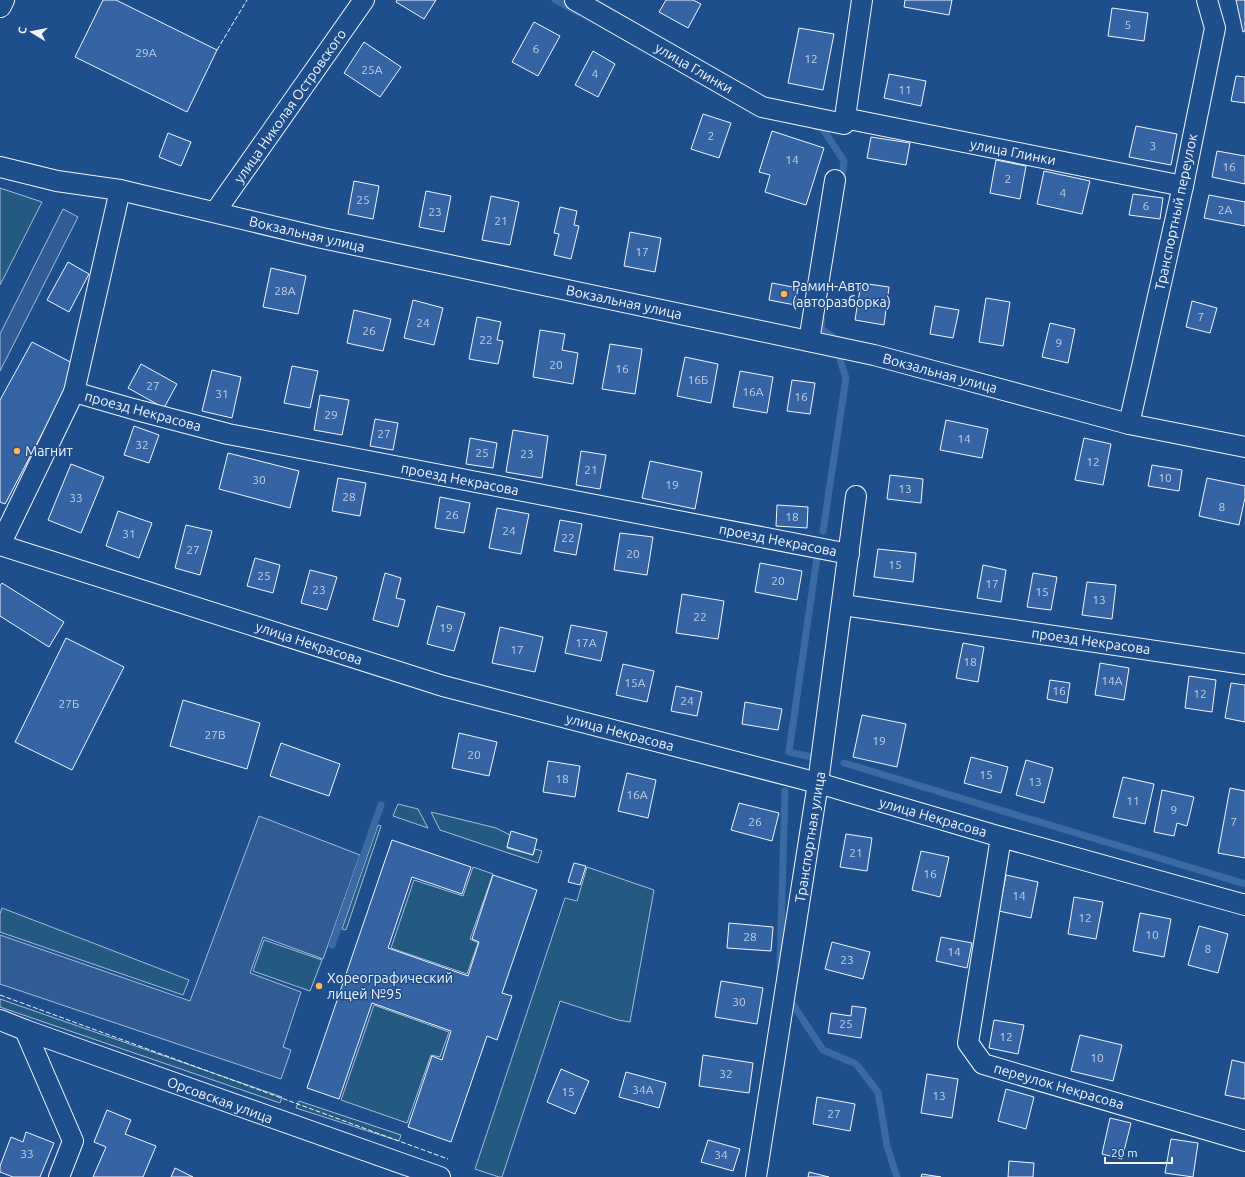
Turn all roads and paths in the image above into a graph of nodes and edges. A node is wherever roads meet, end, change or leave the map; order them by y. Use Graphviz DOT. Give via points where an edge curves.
graph roads {
  1 [pos="3,0"];
  2 [pos="364,0"];
  3 [pos="575,0"];
  4 [pos="862,0"];
  5 [pos="1207,0"];
  6 [pos="0,6"];
  7 [pos="844,121"];
  8 [pos="0,167"];
  9 [pos="835,180"];
  10 [pos="1183,186"];
  11 [pos="120,190"];
  12 [pos="215,212"];
  13 [pos="809,341"];
  14 [pos="74,392"];
  15 [pos="1129,424"];
  16 [pos="1245,447"];
  17 [pos="856,496"];
  18 [pos="0,545"];
  19 [pos="849,554"];
  20 [pos="843,605"];
  21 [pos="1245,664"];
  22 [pos="818,783"];
  23 [pos="1001,837"];
  24 [pos="1245,905"];
  25 [pos="0,1020"];
  26 [pos="25,1030"];
  27 [pos="1245,1140"];
  28 [pos="59,1177"];
  29 [pos="440,1177"];
  30 [pos="756,1177"];
  1 -- 6 [label="main road"];
  2 -- 12 [label="street, улица Николая Островского"];
  3 -- 7 [label="street, улица Глинки" via="762,106"];
  4 -- 7 [label="street"];
  5 -- 10 [label="street, Транспортный переулок" via="1215,28"];
  7 -- 10 [label="street, улица Глинки"];
  8 -- 11 [label="street, Вокзальная улица" via="57,181"];
  9 -- 13 [label="street"];
  10 -- 15 [label="street, Транспортный переулок"];
  11 -- 12 [label="street, Вокзальная улица"];
  11 -- 14 [label="street"];
  12 -- 13 [label="street, Вокзальная улица" via="322,238"];
  13 -- 15 [label="street, Вокзальная улица"];
  14 -- 18 [label="street"];
  14 -- 19 [label="street, проезд Некрасова" via="228,434"];
  15 -- 16 [label="street, Вокзальная улица"];
  17 -- 19 [label="street, Транспортная улица"];
  18 -- 22 [label="street, улица Некрасова" via="442,686"];
  19 -- 20 [label="street, Транспортная улица"];
  20 -- 21 [label="street, проезд Некрасова"];
  20 -- 22 [label="street, Транспортная улица"];
  22 -- 23 [label="street, улица Некрасова"];
  22 -- 30 [label="street, Транспортная улица"];
  23 -- 24 [label="street, улица Некрасова"];
  23 -- 27 [label="street, переулок Некрасова" via="968,1043 983,1064"];
  25 -- 26 [label="street, Орсовская улица"];
  26 -- 28 [label="street" via="73,1141"];
  26 -- 29 [label="street, Орсовская улица"];
}
